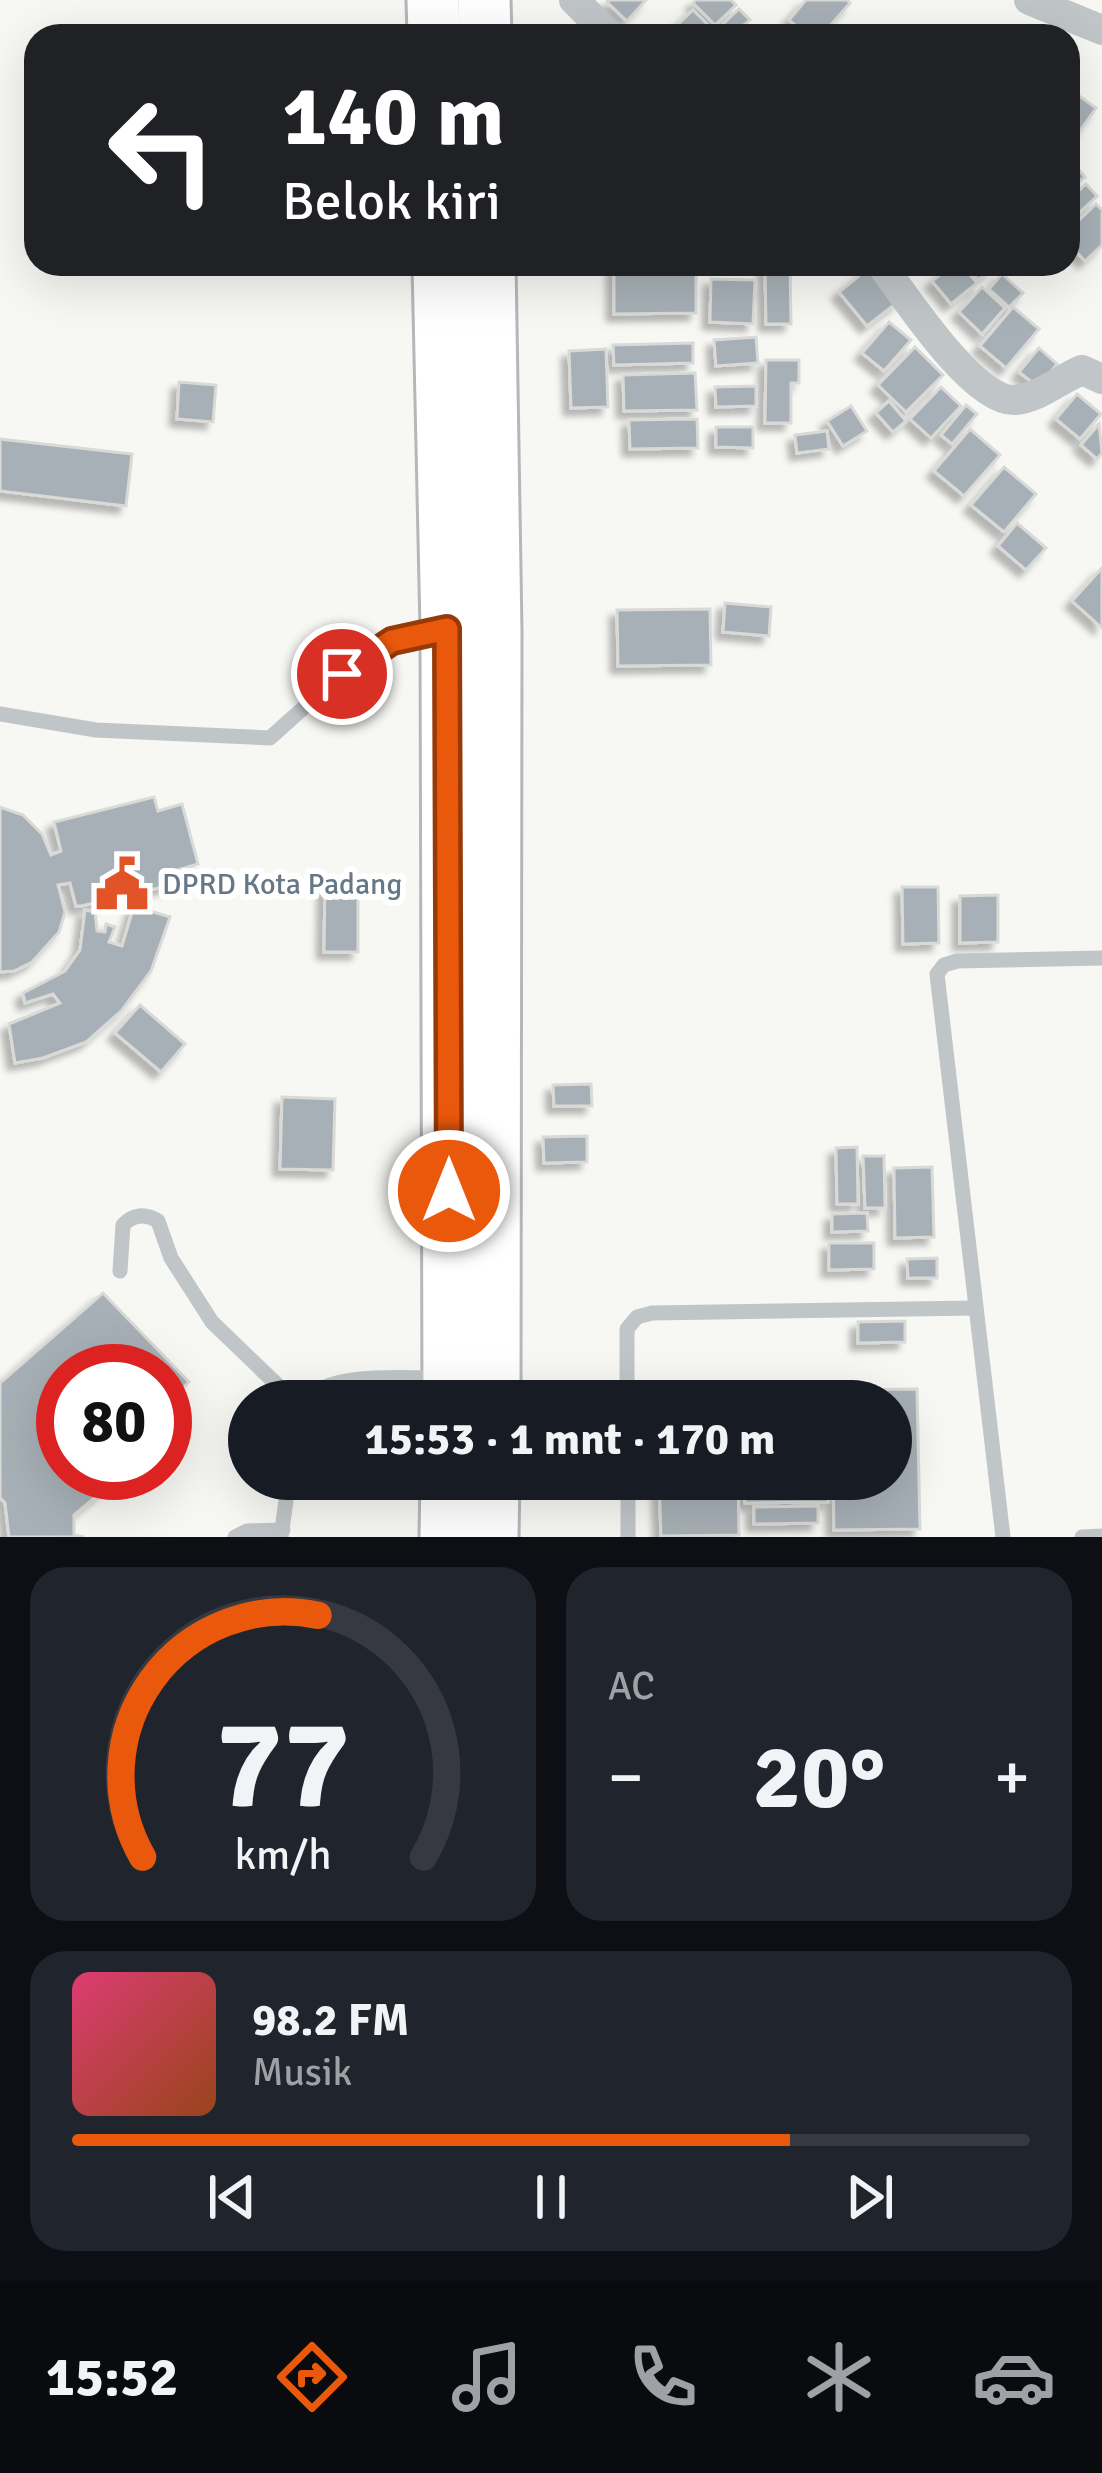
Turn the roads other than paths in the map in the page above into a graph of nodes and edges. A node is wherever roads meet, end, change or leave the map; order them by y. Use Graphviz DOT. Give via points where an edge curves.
graph roads {
  1 [pos="574,0"];
  2 [pos="1029,0"];
  3 [pos="598,24"];
  4 [pos="1102,30"];
  5 [pos="440,276"];
  6 [pos="488,276"];
  7 [pos="890,276"];
  8 [pos="1102,379"];
  9 [pos="471,631"];
  10 [pos="0,714"];
  11 [pos="1102,958"];
  12 [pos="120,1271"];
  13 [pos="975,1308"];
  14 [pos="272,1380"];
  15 [pos="472,1380"];
  16 [pos="627,1380"];
  17 [pos="286,1500"];
  18 [pos="447,1500"];
  19 [pos="493,1500"];
  20 [pos="628,1500"];
  21 [pos="282,1533"];
  22 [pos="1102,1536"];
  23 [pos="235,1537"];
  24 [pos="446,1537"];
  25 [pos="492,1537"];
  26 [pos="628,1537"];
  27 [pos="1004,1537"];
  28 [pos="1082,1537"];
  1 -- 3 [label="street"];
  2 -- 4 [label="street"];
  5 -- 9 [label="highway"];
  6 -- 9 [label="highway"];
  7 -- 8 [label="street" via="923,323 998,398 1034,395 1082,370"];
  9 -- 10 [label="lane" via="392,641 270,738 96,730"];
  9 -- 15 [label="highway"];
  11 -- 13 [label="lane" via="957,961 937,974"];
  12 -- 14 [label="lane" via="123,1226 138,1216 158,1221 212,1322"];
  13 -- 16 [label="lane" via="652,1313 627,1328"];
  13 -- 27 [label="lane"];
  17 -- 21 [label="lane"];
  18 -- 24 [label="highway"];
  19 -- 25 [label="highway"];
  20 -- 26 [label="lane"];
  21 -- 23 [label="lane"];
  22 -- 28 [label="lane"];
}
